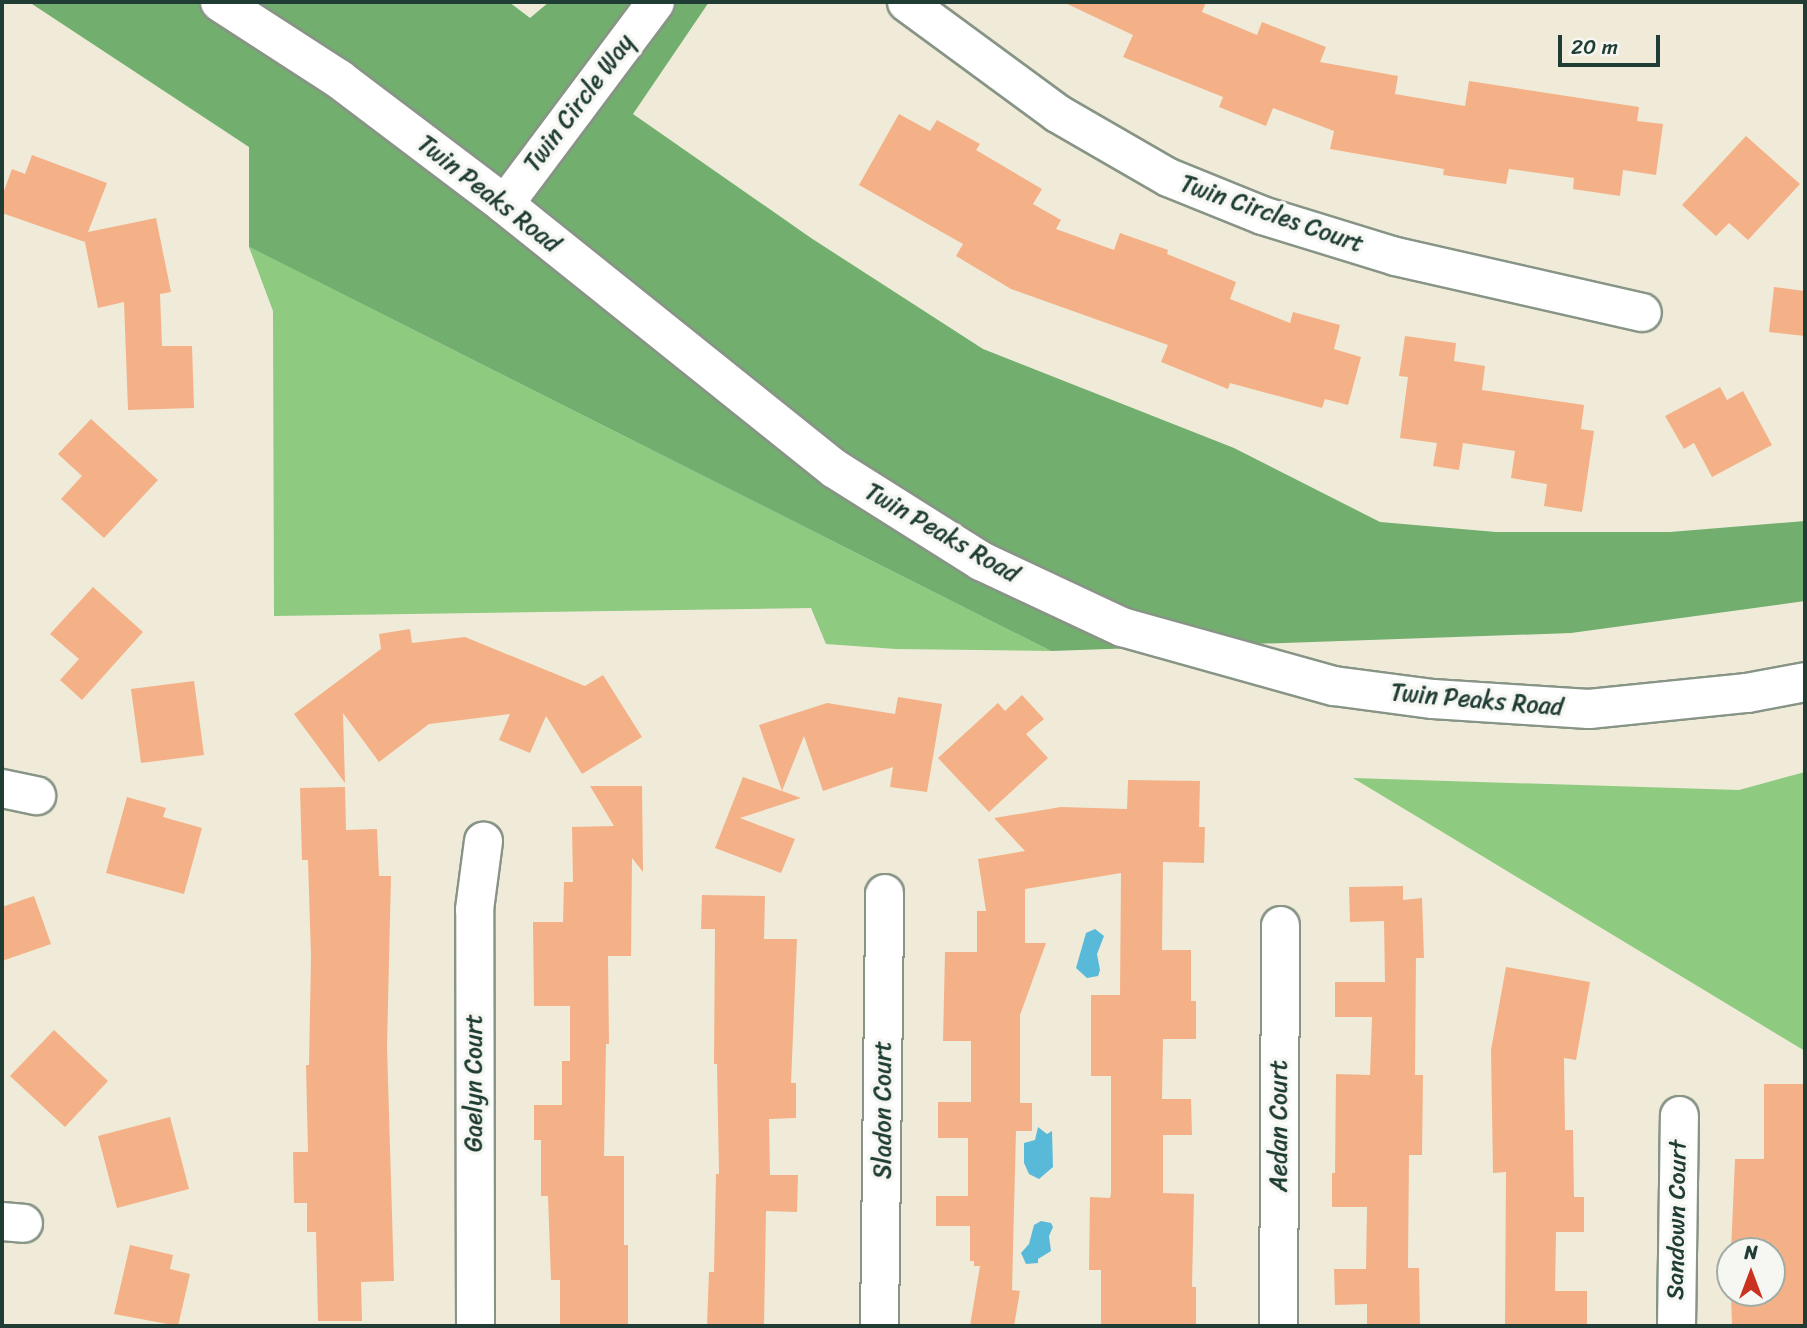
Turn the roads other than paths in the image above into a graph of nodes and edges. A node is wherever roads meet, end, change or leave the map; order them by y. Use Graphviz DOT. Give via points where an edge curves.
graph roads {
  1 [pos="220,2"];
  2 [pos="655,2"];
  3 [pos="906,2"];
  4 [pos="504,204"];
  5 [pos="1642,312"];
  6 [pos="1805,682"];
  7 [pos="483,841"];
  8 [pos="884,893"];
  9 [pos="1280,925"];
  10 [pos="1679,1115"];
  11 [pos="475,1326"];
  12 [pos="879,1326"];
  13 [pos="1278,1326"];
  14 [pos="1676,1326"];
  1 -- 4 [label="main road, Twin Peaks Road" via="339,79"];
  2 -- 4 [label="street, Twin Circle Way"];
  3 -- 5 [label="street, Twin Circles Court" via="1057,113 1168,177 1262,215 1395,256"];
  4 -- 6 [label="main road, Twin Peaks Road" via="835,469 981,561 1122,627 1321,683 1433,699 1589,709 1747,693"];
  7 -- 11 [label="street, Gaelyn Court" via="474,909"];
  8 -- 12 [label="street, Sladon Court"];
  9 -- 13 [label="street, Aedan Court"];
  10 -- 14 [label="street, Sandown Court"];
}
